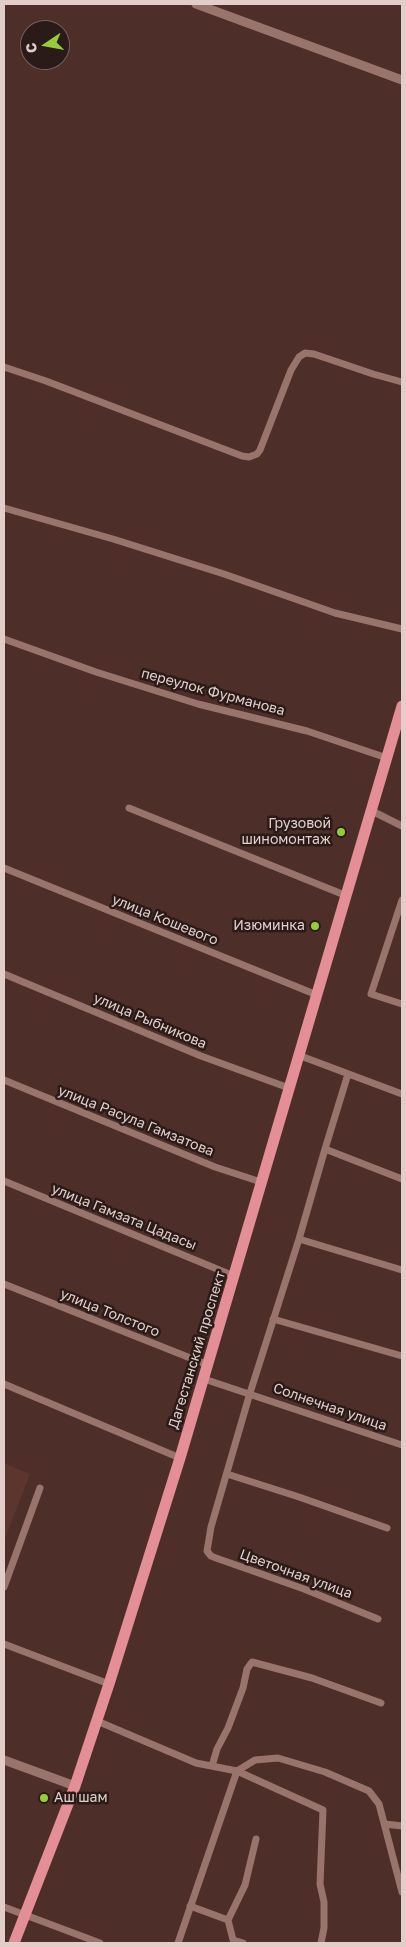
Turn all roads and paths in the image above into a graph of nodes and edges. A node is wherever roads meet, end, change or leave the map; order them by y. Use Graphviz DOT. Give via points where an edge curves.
graph roads {
  1 [pos="196,4"];
  2 [pos="402,80"];
  3 [pos="4,367"];
  4 [pos="402,382"];
  5 [pos="4,508"];
  6 [pos="402,630"];
  7 [pos="4,639"];
  8 [pos="402,706"];
  9 [pos="387,758"];
  10 [pos="129,808"];
  11 [pos="372,811"];
  12 [pos="402,826"];
  13 [pos="4,868"];
  14 [pos="347,896"];
  15 [pos="402,900"];
  16 [pos="399,919"];
  17 [pos="4,974"];
  18 [pos="316,996"];
  19 [pos="401,1004"];
  20 [pos="298,1056"];
  21 [pos="348,1074"];
  22 [pos="4,1080"];
  23 [pos="289,1088"];
  24 [pos="402,1094"];
  25 [pos="325,1149"];
  26 [pos="402,1180"];
  27 [pos="4,1181"];
  28 [pos="261,1182"];
  29 [pos="298,1240"];
  30 [pos="402,1270"];
  31 [pos="234,1276"];
  32 [pos="4,1284"];
  33 [pos="273,1319"];
  34 [pos="402,1356"];
  35 [pos="208,1365"];
  36 [pos="204,1379"];
  37 [pos="4,1384"];
  38 [pos="250,1393"];
  39 [pos="402,1445"];
  40 [pos="180,1458"];
  41 [pos="227,1474"];
  42 [pos="40,1488"];
  43 [pos="387,1528"];
  44 [pos="4,1587"];
  45 [pos="378,1619"];
  46 [pos="4,1644"];
  47 [pos="109,1684"];
  48 [pos="381,1703"];
  49 [pos="97,1721"];
  50 [pos="4,1760"];
  51 [pos="212,1766"];
  52 [pos="237,1771"];
  53 [pos="75,1786"];
  54 [pos="385,1824"];
  55 [pos="402,1826"];
  56 [pos="256,1839"];
  57 [pos="402,1892"];
  58 [pos="190,1906"];
  59 [pos="4,1907"];
  60 [pos="24,1915"];
  61 [pos="228,1920"];
  62 [pos="14,1943"];
  63 [pos="100,1943"];
  64 [pos="178,1943"];
  65 [pos="243,1943"];
  66 [pos="321,1943"];
  1 -- 2 [label="street"];
  3 -- 4 [label="street" via="242,456 257,454 260,450 291,370 304,353"];
  5 -- 6 [label="street" via="113,538 335,613"];
  7 -- 9 [label="street, переулок Фурманова" via="198,704 308,731"];
  8 -- 9 [label="highway, Дагестанский проспект"];
  9 -- 11 [label="highway, Дагестанский проспект"];
  10 -- 14 [label="street"];
  11 -- 12 [label="street"];
  11 -- 14 [label="highway, Дагестанский проспект"];
  13 -- 18 [label="street, улица Кошевого"];
  14 -- 18 [label="highway, Дагестанский проспект"];
  15 -- 16 [label="street"];
  16 -- 19 [label="street" via="371,994"];
  17 -- 23 [label="street, улица Рыбникова" via="201,1056"];
  18 -- 20 [label="highway, Дагестанский проспект"];
  20 -- 21 [label="street"];
  20 -- 23 [label="highway, Дагестанский проспект"];
  21 -- 24 [label="street"];
  21 -- 25 [label="street"];
  22 -- 28 [label="street, улица Расула Гамзатова" via="215,1167"];
  23 -- 28 [label="highway, Дагестанский проспект"];
  25 -- 26 [label="street"];
  25 -- 29 [label="street"];
  27 -- 31 [label="street, улица Гамзата Цадасы"];
  28 -- 31 [label="highway, Дагестанский проспект"];
  29 -- 30 [label="street"];
  29 -- 33 [label="street"];
  31 -- 35 [label="highway, Дагестанский проспект"];
  32 -- 35 [label="street, улица Толстого"];
  33 -- 34 [label="street"];
  33 -- 38 [label="street"];
  35 -- 36 [label="highway, Дагестанский проспект"];
  36 -- 38 [label="street, Солнечная улица"];
  36 -- 40 [label="highway, Дагестанский проспект"];
  37 -- 40 [label="street"];
  38 -- 39 [label="street, Солнечная улица"];
  38 -- 41 [label="street"];
  40 -- 47 [label="highway, Дагестанский проспект"];
  41 -- 43 [label="street"];
  41 -- 45 [label="street, Цветочная улица" via="211,1527 207,1551 211,1556"];
  42 -- 44 [label="street"];
  46 -- 47 [label="street"];
  47 -- 49 [label="highway, Дагестанский проспект"];
  48 -- 51 [label="street" via="312,1678 252,1662"];
  49 -- 51 [label="street" via="196,1763"];
  49 -- 53 [label="highway, Дагестанский проспект"];
  50 -- 53 [label="street"];
  51 -- 52 [label="street"];
  52 -- 54 [label="street" via="255,1760 278,1758 325,1772 370,1791 379,1804"];
  52 -- 58 [label="street"];
  52 -- 66 [label="street" via="324,1810 320,1884 324,1928"];
  53 -- 60 [label="highway, Дагестанский проспект"];
  54 -- 55 [label="street"];
  54 -- 57 [label="street"];
  56 -- 61 [label="street" via="245,1885"];
  58 -- 61 [label="street"];
  58 -- 64 [label="street"];
  59 -- 60 [label="street"];
  60 -- 62 [label="highway, Дагестанский проспект"];
  60 -- 63 [label="street"];
  61 -- 65 [label="street" via="233,1940"];
}
